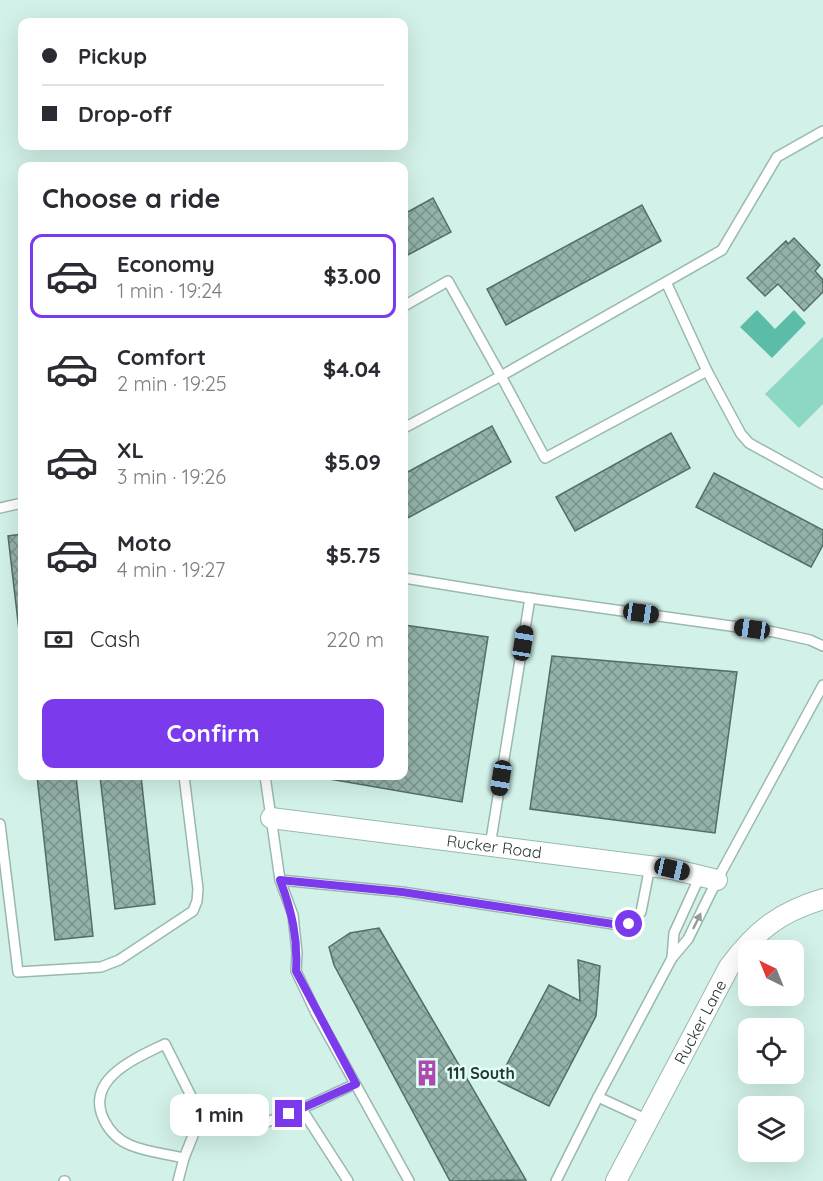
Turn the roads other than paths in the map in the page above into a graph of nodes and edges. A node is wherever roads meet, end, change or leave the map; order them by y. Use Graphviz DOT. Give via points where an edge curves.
graph roads {
  1 [pos="823,131"];
  2 [pos="666,282"];
  3 [pos="408,304"];
  4 [pos="707,371"];
  5 [pos="501,376"];
  6 [pos="408,426"];
  7 [pos="823,484"];
  8 [pos="18,503"];
  9 [pos="0,508"];
  10 [pos="408,579"];
  11 [pos="530,598"];
  12 [pos="823,646"];
  13 [pos="823,685"];
  14 [pos="184,780"];
  15 [pos="266,780"];
  16 [pos="272,818"];
  17 [pos="0,824"];
  18 [pos="490,846"];
  19 [pos="650,866"];
  20 [pos="709,878"];
  21 [pos="280,880"];
  22 [pos="823,900"];
  23 [pos="672,958"];
  24 [pos="356,1084"];
  25 [pos="598,1097"];
  26 [pos="301,1108"];
  27 [pos="648,1120"];
  28 [pos="196,1128"];
  29 [pos="184,1158"];
  30 [pos="178,1181"];
  31 [pos="348,1181"];
  32 [pos="409,1181"];
  33 [pos="556,1181"];
  34 [pos="616,1181"];
  1 -- 2 [label="lane" via="777,157 722,250"];
  2 -- 4 [label="lane"];
  2 -- 5 [label="lane"];
  3 -- 5 [label="lane" via="448,281"];
  4 -- 5 [label="lane" via="545,458"];
  4 -- 7 [label="lane" via="749,442"];
  5 -- 6 [label="lane"];
  8 -- 9 [label="lane"];
  10 -- 11 [label="lane"];
  11 -- 12 [label="lane" via="774,632"];
  11 -- 18 [label="lane"];
  13 -- 20 [label="lane"];
  14 -- 17 [label="lane" via="198,889 193,911 102,967 18,972"];
  15 -- 16 [label="lane"];
  16 -- 18 [label="street, Rucker Road"];
  16 -- 21 [label="lane"];
  18 -- 19 [label="street, Rucker Road"];
  19 -- 20 [label="street, Rucker Road"];
  19 -- 21 [label="lane" via="641,912 629,924 402,892"];
  23 -- 20 [label="lane, one-way" via="688,939"];
  20 -- 23 [label="lane" via="674,933"];
  21 -- 24 [label="lane" via="293,915 296,971"];
  22 -- 27 [label="street, Rucker Lane" via="774,920 742,950"];
  23 -- 25 [label="lane"];
  24 -- 26 [label="lane"];
  24 -- 32 [label="lane"];
  25 -- 27 [label="lane"];
  25 -- 33 [label="lane"];
  26 -- 28 [label="lane" via="237,1130"];
  26 -- 31 [label="lane"];
  27 -- 34 [label="street, Rucker Lane"];
  28 -- 29 [label="lane"];
  28 -- 29 [label="lane" via="195,1104 165,1044 132,1060 113,1073 105,1085 101,1114 110,1133 130,1145"];
  29 -- 30 [label="lane"];
}
